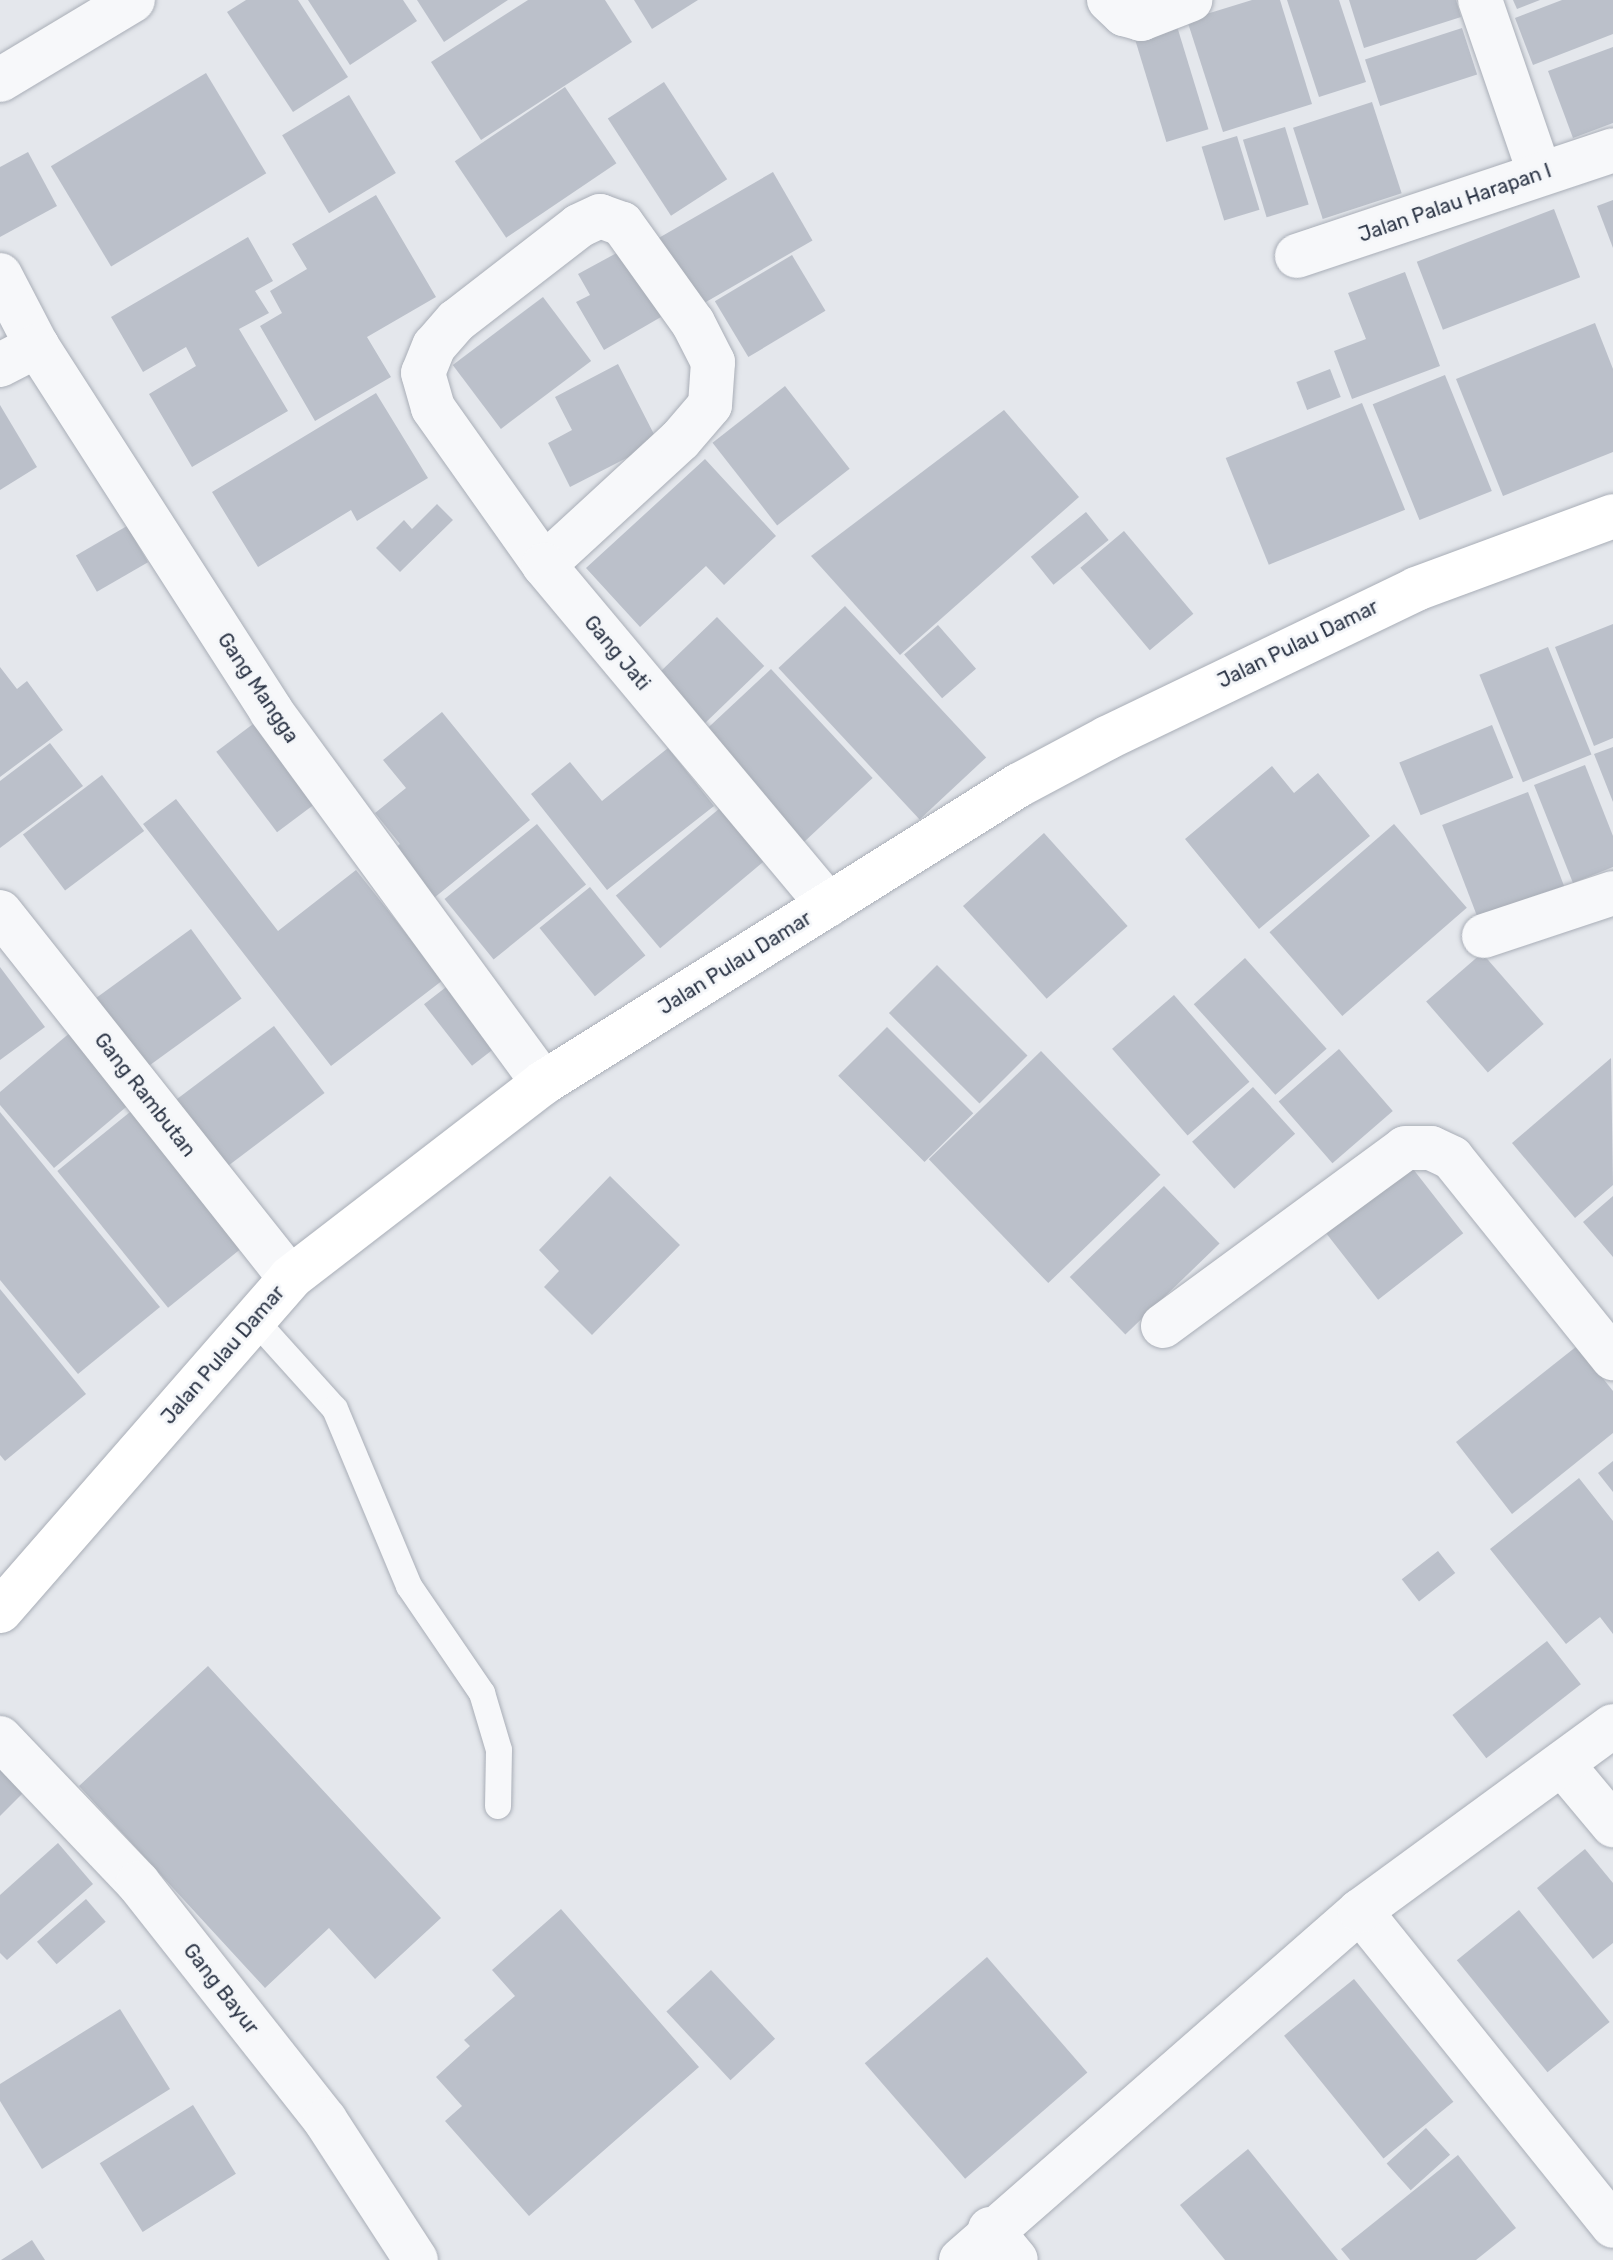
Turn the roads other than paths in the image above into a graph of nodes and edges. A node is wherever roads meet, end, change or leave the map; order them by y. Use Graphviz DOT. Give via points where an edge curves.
graph roads {
  1 [pos="133,0"];
  2 [pos="1109,0"];
  3 [pos="1190,0"];
  4 [pos="1480,0"];
  5 [pos="0,80"];
  6 [pos="1613,150"];
  7 [pos="1540,174"];
  8 [pos="1297,256"];
  9 [pos="0,275"];
  10 [pos="19,355"];
  11 [pos="1613,516"];
  12 [pos="544,565"];
  13 [pos="1613,893"];
  14 [pos="828,905"];
  15 [pos="0,912"];
  16 [pos="1484,936"];
  17 [pos="543,1083"];
  18 [pos="290,1278"];
  19 [pos="253,1318"];
  20 [pos="1163,1326"];
  21 [pos="1613,1358"];
  22 [pos="0,1611"];
  23 [pos="1613,1726"];
  24 [pos="0,1738"];
  25 [pos="1562,1764"];
  26 [pos="498,1806"];
  27 [pos="1613,1825"];
  28 [pos="1360,1911"];
  29 [pos="1613,2226"];
  30 [pos="1003,2245"];
  31 [pos="416,2260"];
  32 [pos="961,2260"];
  1 -- 5 [label="street"];
  2 -- 3 [label="street" via="1124,14 1141,19"];
  4 -- 7 [label="street"];
  6 -- 7 [label="street, Jalan Palau Harapan I"];
  7 -- 8 [label="street, Jalan Palau Harapan I"];
  9 -- 10 [label="street, Gang Mangga"];
  10 -- 17 [label="street, Gang Mangga"];
  11 -- 14 [label="street, Jalan Pulau Damar" via="1520,547 1321,631 1019,785"];
  12 -- 12 [label="street, Gang Jati" via="680,440 710,405 713,362 693,323 622,224 600,216 579,226 456,321 434,346 423,373 445,428"];
  12 -- 14 [label="street, Gang Jati"];
  13 -- 16 [label="street"];
  14 -- 17 [label="street, Jalan Pulau Damar"];
  15 -- 18 [label="street, Gang Rambutan"];
  17 -- 18 [label="street, Jalan Pulau Damar"];
  18 -- 19 [label="street, Jalan Pulau Damar"];
  19 -- 22 [label="street, Jalan Pulau Damar"];
  19 -- 26 [label="lane" via="335,1409 409,1586 482,1693 499,1750"];
  20 -- 21 [label="street" via="1405,1148 1431,1148 1452,1158"];
  23 -- 25 [label="street"];
  24 -- 31 [label="street, Gang Bayur" via="138,1883 325,2120"];
  25 -- 27 [label="street"];
  25 -- 28 [label="street"];
  28 -- 29 [label="street"];
  28 -- 30 [label="street"];
  30 -- 32 [label="street"];
}
